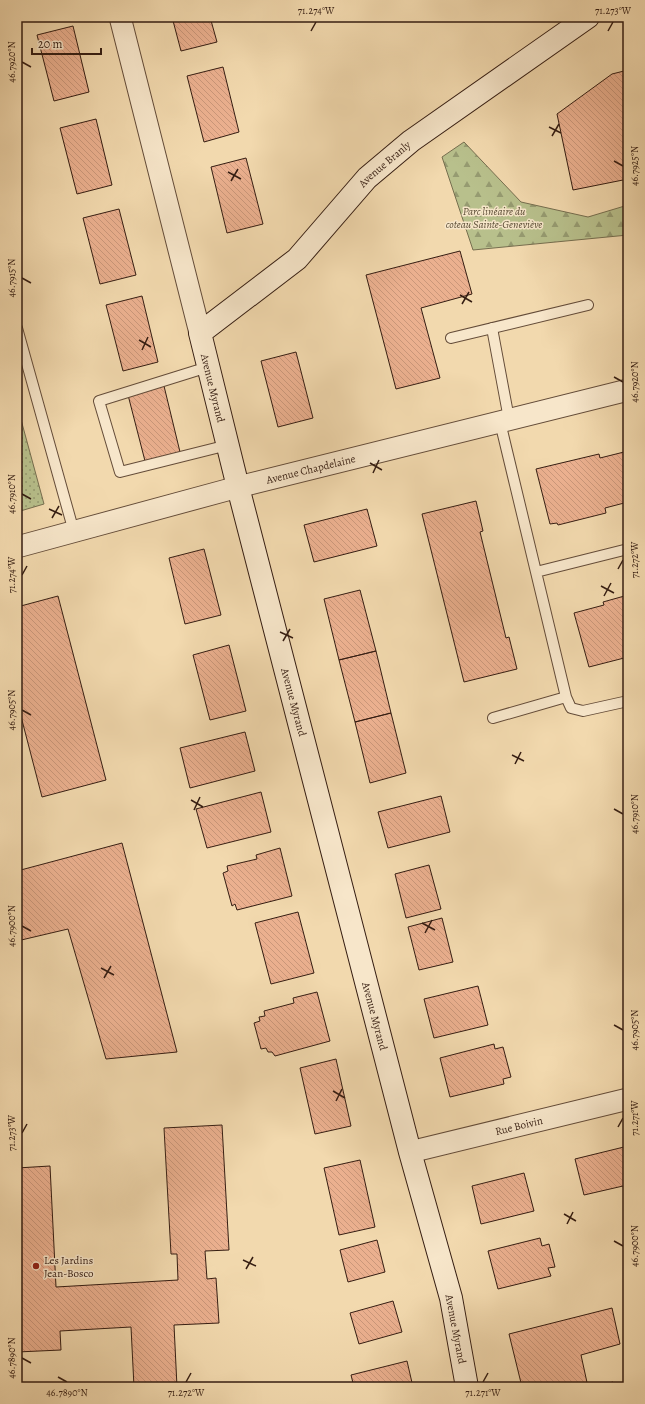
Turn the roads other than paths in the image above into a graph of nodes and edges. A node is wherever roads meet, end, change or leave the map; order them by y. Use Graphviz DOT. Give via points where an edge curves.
graph roads {
  1 [pos="120,17"];
  2 [pos="588,17"];
  3 [pos="588,305"];
  4 [pos="17,328"];
  5 [pos="492,328"];
  6 [pos="200,333"];
  7 [pos="451,338"];
  8 [pos="208,367"];
  9 [pos="628,390"];
  10 [pos="505,420"];
  11 [pos="228,445"];
  12 [pos="238,487"];
  13 [pos="74,532"];
  14 [pos="17,547"];
  15 [pos="628,549"];
  16 [pos="536,572"];
  17 [pos="566,697"];
  18 [pos="628,701"];
  19 [pos="493,718"];
  20 [pos="628,1099"];
  21 [pos="410,1152"];
  22 [pos="467,1387"];
  1 -- 6 [label="street, Avenue Myrand"];
  2 -- 6 [label="street, Avenue Branly" via="411,141 367,178 297,259"];
  3 -- 5 [label="lane"];
  4 -- 13 [label="lane"];
  5 -- 7 [label="lane"];
  5 -- 10 [label="lane"];
  6 -- 8 [label="street, Avenue Myrand"];
  8 -- 11 [label="street, Avenue Myrand"];
  8 -- 11 [label="lane" via="99,401 120,472"];
  9 -- 10 [label="street, Avenue Chapdelaine"];
  10 -- 12 [label="street, Avenue Chapdelaine"];
  10 -- 16 [label="lane"];
  11 -- 12 [label="street, Avenue Myrand"];
  12 -- 13 [label="street, Avenue Chapdelaine"];
  12 -- 21 [label="street, Avenue Myrand"];
  13 -- 14 [label="street, Avenue Chapdelaine"];
  15 -- 16 [label="lane"];
  16 -- 17 [label="lane"];
  17 -- 18 [label="lane" via="571,708 583,711"];
  17 -- 19 [label="lane"];
  20 -- 21 [label="street, Rue Boivin"];
  21 -- 22 [label="street, Avenue Myrand" via="451,1298"];
}
